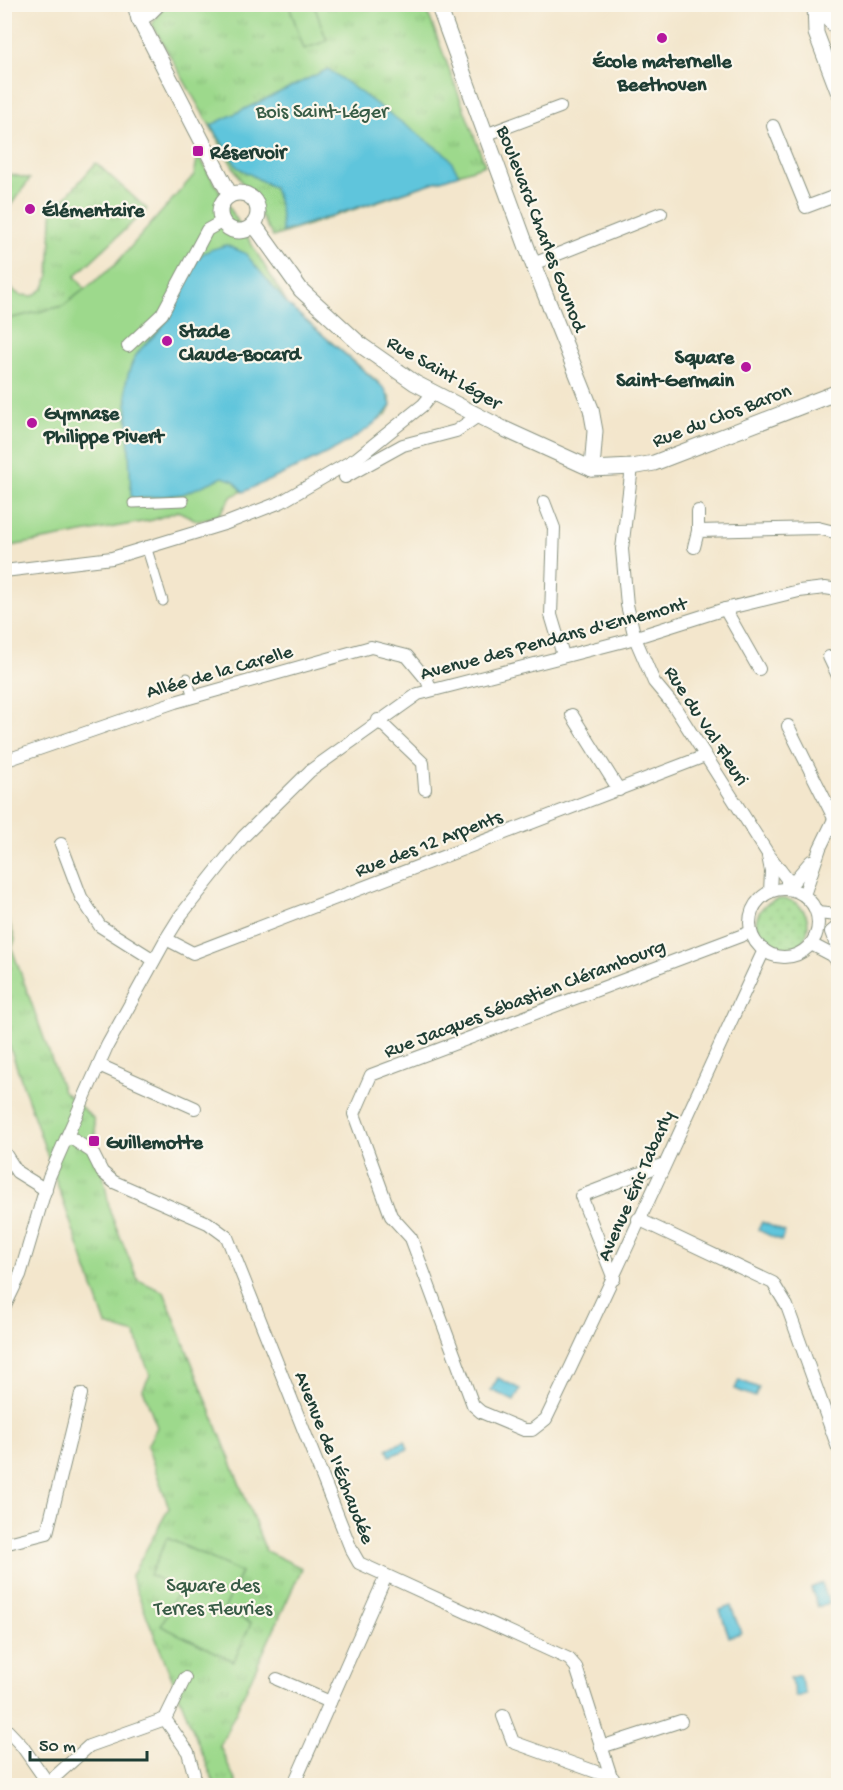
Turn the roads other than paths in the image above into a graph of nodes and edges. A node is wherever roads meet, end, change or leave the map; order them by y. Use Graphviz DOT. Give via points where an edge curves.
graph roads {
  1 [pos="158,4"];
  2 [pos="438,4"];
  3 [pos="816,4"];
  4 [pos="137,12"];
  5 [pos="838,30"];
  6 [pos="838,91"];
  7 [pos="560,107"];
  8 [pos="773,126"];
  9 [pos="485,135"];
  10 [pos="230,195"];
  11 [pos="838,195"];
  12 [pos="661,213"];
  13 [pos="223,221"];
  14 [pos="252,226"];
  15 [pos="533,264"];
  16 [pos="128,346"];
  17 [pos="838,392"];
  18 [pos="433,393"];
  19 [pos="478,416"];
  20 [pos="632,467"];
  21 [pos="592,469"];
  22 [pos="345,477"];
  23 [pos="184,501"];
  24 [pos="544,502"];
  25 [pos="133,503"];
  26 [pos="698,511"];
  27 [pos="698,531"];
  28 [pos="838,533"];
  29 [pos="146,546"];
  30 [pos="694,547"];
  31 [pos="4,571"];
  32 [pos="838,590"];
  33 [pos="163,601"];
  34 [pos="725,609"];
  35 [pos="635,638"];
  36 [pos="563,655"];
  37 [pos="829,657"];
  38 [pos="759,669"];
  39 [pos="838,676"];
  40 [pos="187,678"];
  41 [pos="431,690"];
  42 [pos="193,697"];
  43 [pos="572,716"];
  44 [pos="378,720"];
  45 [pos="788,726"];
  46 [pos="705,756"];
  47 [pos="4,761"];
  48 [pos="424,789"];
  49 [pos="619,790"];
  50 [pos="836,813"];
  51 [pos="61,844"];
  52 [pos="820,848"];
  53 [pos="768,854"];
  54 [pos="788,889"];
  55 [pos="770,892"];
  56 [pos="804,896"];
  57 [pos="816,913"];
  58 [pos="838,915"];
  59 [pos="835,929"];
  60 [pos="751,932"];
  61 [pos="818,933"];
  62 [pos="166,939"];
  63 [pos="810,944"];
  64 [pos="764,950"];
  65 [pos="838,950"];
  66 [pos="154,960"];
  67 [pos="838,962"];
  68 [pos="99,1065"];
  69 [pos="195,1108"];
  70 [pos="68,1136"];
  71 [pos="4,1152"];
  72 [pos="664,1164"];
  73 [pos="46,1190"];
  74 [pos="638,1219"];
  75 [pos="614,1278"];
  76 [pos="4,1308"];
  77 [pos="81,1394"];
  78 [pos="532,1430"];
  79 [pos="838,1448"];
  80 [pos="4,1544"];
  81 [pos="386,1576"];
  82 [pos="185,1678"];
  83 [pos="277,1679"];
  84 [pos="330,1702"];
  85 [pos="503,1716"];
  86 [pos="165,1719"];
  87 [pos="681,1720"];
  88 [pos="4,1727"];
  89 [pos="602,1747"];
  90 [pos="194,1774"];
  91 [pos="613,1782"];
  92 [pos="49,1784"];
  93 [pos="293,1785"];
  1 -- 4 [label="street" via="149,14"];
  2 -- 9 [label="street, Boulevard Charles Gounod"];
  3 -- 5 [label="street"];
  3 -- 6 [label="street" via="816,33"];
  4 -- 10 [label="street"];
  7 -- 9 [label="street"];
  8 -- 11 [label="street" via="806,207"];
  9 -- 15 [label="street, Boulevard Charles Gounod"];
  10 -- 13 [label="street" via="222,205"];
  10 -- 14 [label="street" via="248,195 257,204 258,216"];
  12 -- 15 [label="street"];
  13 -- 14 [label="street" via="236,231"];
  13 -- 16 [label="street" via="207,230 162,314"];
  14 -- 18 [label="street, Rue Saint Léger" via="301,290 362,346"];
  15 -- 21 [label="street, Boulevard Charles Gounod" via="591,409 595,431"];
  17 -- 20 [label="street, Rue du Clos Baron" via="654,463"];
  18 -- 19 [label="street, Rue Saint Léger"];
  18 -- 29 [label="street" via="357,458 281,502"];
  19 -- 21 [label="street, Rue Saint Léger"];
  19 -- 22 [label="street" via="456,431 403,445"];
  20 -- 21 [label="street, Rue du Clos Baron"];
  20 -- 35 [label="street, Rue du Val Fleuri" via="622,549 627,605"];
  23 -- 25 [label="street"];
  24 -- 36 [label="street" via="554,528 551,615"];
  26 -- 27 [label="street"];
  27 -- 28 [label="street" via="818,528"];
  27 -- 30 [label="street"];
  29 -- 31 [label="street" via="112,558"];
  29 -- 33 [label="street"];
  32 -- 34 [label="street, Avenue des Pendans d'Ennemont" via="799,591"];
  34 -- 35 [label="street, Avenue des Pendans d'Ennemont"];
  34 -- 38 [label="street"];
  35 -- 36 [label="street, Avenue des Pendans d'Ennemont"];
  35 -- 46 [label="street, Rue du Val Fleuri" via="654,682"];
  36 -- 41 [label="street, Avenue des Pendans d'Ennemont"];
  37 -- 39 [label="street"];
  40 -- 42 [label="street"];
  41 -- 42 [label="street, Allée de la Carelle" via="406,656 371,647"];
  41 -- 44 [label="street, Avenue des Pendans d'Ennemont"];
  42 -- 47 [label="street, Allée de la Carelle"];
  43 -- 49 [label="street"];
  44 -- 48 [label="street" via="423,763"];
  44 -- 62 [label="street, Avenue des Pendans d'Ennemont" via="310,771 263,815 211,875"];
  45 -- 50 [label="street"];
  46 -- 49 [label="street, Rue des 12 Arpents"];
  46 -- 53 [label="street, Rue du Val Fleuri"];
  49 -- 62 [label="street, Rue des 12 Arpents" via="193,953"];
  50 -- 52 [label="street"];
  51 -- 66 [label="street" via="81,897 100,926"];
  52 -- 54 [label="street"];
  52 -- 56 [label="street"];
  53 -- 54 [label="street, Rue du Val Fleuri" via="787,879"];
  53 -- 55 [label="street, Rue du Val Fleuri"];
  54 -- 55 [label="street"];
  54 -- 56 [label="street"];
  55 -- 60 [label="street" via="751,913"];
  56 -- 57 [label="street"];
  57 -- 58 [label="street"];
  57 -- 61 [label="street"];
  59 -- 61 [label="street"];
  59 -- 65 [label="street"];
  60 -- 64 [label="street"];
  60 -- 78 [label="street, Rue Jacques Sébastien Clérambourg" via="371,1075 354,1114 390,1216 411,1238 473,1405 502,1421"];
  61 -- 63 [label="street"];
  62 -- 66 [label="street, Avenue des Pendans d'Ennemont"];
  63 -- 64 [label="street" via="794,956 773,955"];
  63 -- 67 [label="street"];
  64 -- 72 [label="street, Avenue Éric Tabarly"];
  66 -- 68 [label="street, Avenue des Pendans d'Ennemont"];
  68 -- 69 [label="street"];
  68 -- 70 [label="street, Avenue des Pendans d'Ennemont"];
  70 -- 73 [label="street, Avenue des Pendans d'Ennemont"];
  70 -- 81 [label="street, Avenue de l'Échaudée" via="92,1152 102,1172 114,1182 208,1223 226,1237 351,1549 359,1563"];
  71 -- 73 [label="street" via="17,1172"];
  72 -- 74 [label="street, Avenue Éric Tabarly"];
  72 -- 75 [label="street" via="581,1196"];
  73 -- 76 [label="street, Avenue des Pendans d'Ennemont" via="20,1275"];
  74 -- 75 [label="street, Avenue Éric Tabarly"];
  74 -- 79 [label="street" via="765,1279 779,1290"];
  75 -- 78 [label="street, Avenue Éric Tabarly" via="546,1419"];
  77 -- 80 [label="street" via="47,1533"];
  81 -- 84 [label="street"];
  81 -- 89 [label="street, Avenue de l'Échaudée" via="569,1659 576,1667"];
  82 -- 86 [label="street"];
  83 -- 84 [label="street"];
  84 -- 93 [label="street"];
  85 -- 91 [label="street" via="513,1742"];
  86 -- 90 [label="street" via="188,1752"];
  86 -- 92 [label="street" via="89,1746"];
  87 -- 89 [label="street"];
  88 -- 92 [label="street"];
  89 -- 91 [label="street, Avenue de l'Échaudée"];
}
